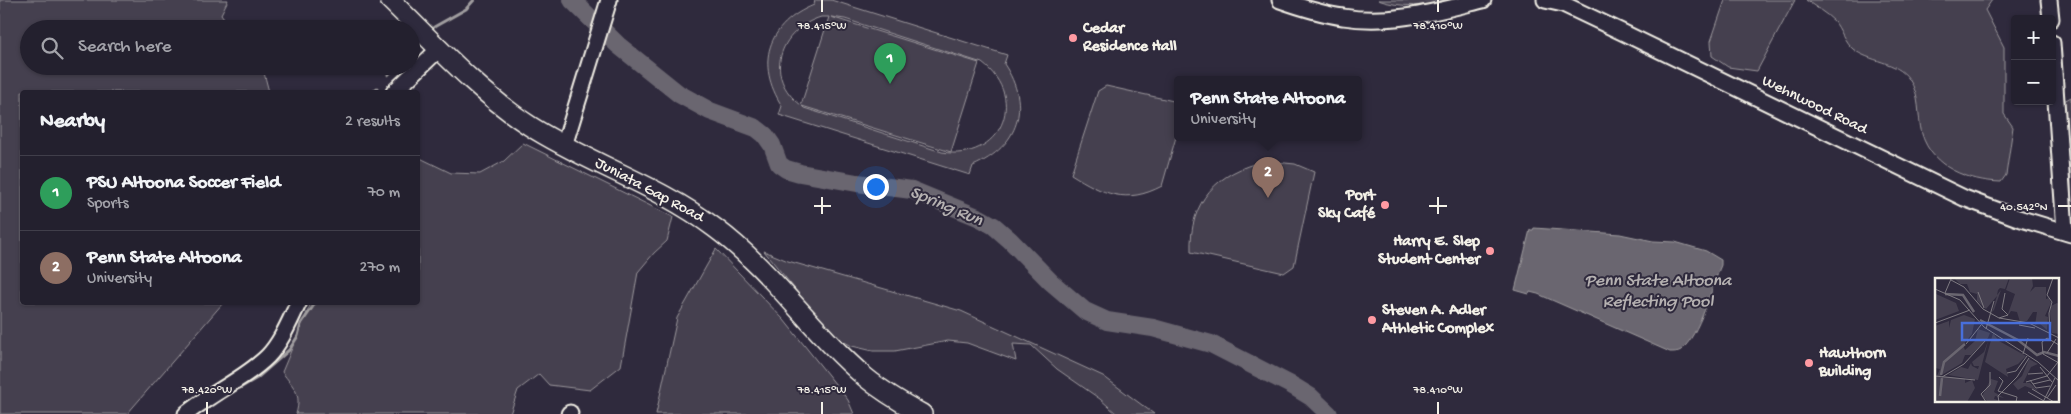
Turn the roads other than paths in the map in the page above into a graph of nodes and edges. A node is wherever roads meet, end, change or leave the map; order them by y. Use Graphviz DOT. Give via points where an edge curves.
graph roads {
  1 [pos="390,0"];
  2 [pos="608,0"];
  3 [pos="1280,0"];
  4 [pos="1483,0"];
  5 [pos="1545,0"];
  6 [pos="2049,0"];
  7 [pos="2051,15"];
  8 [pos="411,20"];
  9 [pos="420,29"];
  10 [pos="440,48"];
  11 [pos="2053,60"];
  12 [pos="420,67"];
  13 [pos="412,75"];
  14 [pos="396,90"];
  15 [pos="564,146"];
  16 [pos="2068,232"];
  17 [pos="297,305"];
  18 [pos="186,414"];
  19 [pos="922,414"];
  1 -- 8 [label="main road, Juniata Gap Road"];
  2 -- 15 [label="street"];
  3 -- 4 [label="street" via="1318,12 1365,19 1395,18"];
  5 -- 16 [label="street, Wehnwood Road" via="1563,4 1624,32 1964,198"];
  6 -- 7 [label="street"];
  9 -- 10 [label="main road, Juniata Gap Road"];
  10 -- 12 [label="street"];
  10 -- 15 [label="main road, Juniata Gap Road" via="506,109"];
  11 -- 16 [label="street"];
  13 -- 14 [label="street"];
  15 -- 19 [label="main road, Juniata Gap Road" via="680,205 715,228 736,244 866,377"];
  17 -- 18 [label="street" via="268,356"];
}
